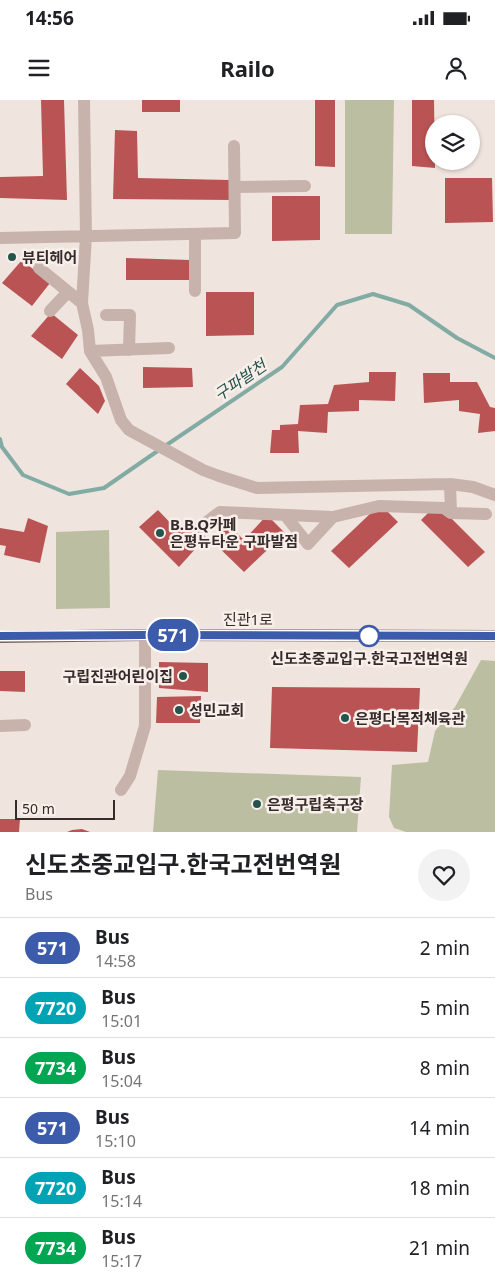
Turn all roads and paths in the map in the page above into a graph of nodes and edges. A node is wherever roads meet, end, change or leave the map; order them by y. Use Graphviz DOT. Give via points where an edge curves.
graph roads {
  1 [pos="84,100"];
  2 [pos="234,146"];
  3 [pos="305,186"];
  4 [pos="235,187"];
  5 [pos="195,234"];
  6 [pos="86,236"];
  7 [pos="0,238"];
  8 [pos="39,268"];
  9 [pos="195,291"];
  10 [pos="68,292"];
  11 [pos="82,303"];
  12 [pos="50,311"];
  13 [pos="106,315"];
  14 [pos="169,348"];
  15 [pos="129,350"];
  16 [pos="90,351"];
  17 [pos="450,484"];
  18 [pos="495,495"];
  19 [pos="451,513"];
  20 [pos="486,514"];
  21 [pos="285,515"];
  22 [pos="333,517"];
  23 [pos="200,527"];
  24 [pos="145,635"];
  25 [pos="0,636"];
  26 [pos="495,636"];
  27 [pos="25,725"];
  28 [pos="0,726"];
  29 [pos="121,790"];
  1 -- 6 [label="street"];
  2 -- 4 [label="street"];
  3 -- 4 [label="street"];
  4 -- 5 [label="street" via="235,233"];
  5 -- 6 [label="street"];
  5 -- 9 [label="street"];
  6 -- 7 [label="street"];
  6 -- 11 [label="street"];
  8 -- 10 [label="street"];
  10 -- 11 [label="street"];
  10 -- 12 [label="street"];
  11 -- 16 [label="street"];
  13 -- 15 [label="street" via="130,315"];
  14 -- 15 [label="street"];
  15 -- 16 [label="street"];
  16 -- 17 [label="street" via="106,376 121,420 129,430 219,476 257,488"];
  17 -- 18 [label="street" via="473,487"];
  17 -- 19 [label="street"];
  19 -- 20 [label="street"];
  19 -- 22 [label="street" via="444,508 379,506"];
  21 -- 22 [label="street"];
  21 -- 22 [label="street" via="308,544"];
  21 -- 23 [label="street" via="220,512"];
  24 -- 25 [label="main road, 진관1로"];
  24 -- 26 [label="main road, 진관1로"];
  24 -- 29 [label="street" via="145,726 130,776"];
  27 -- 28 [label="street"];
}
